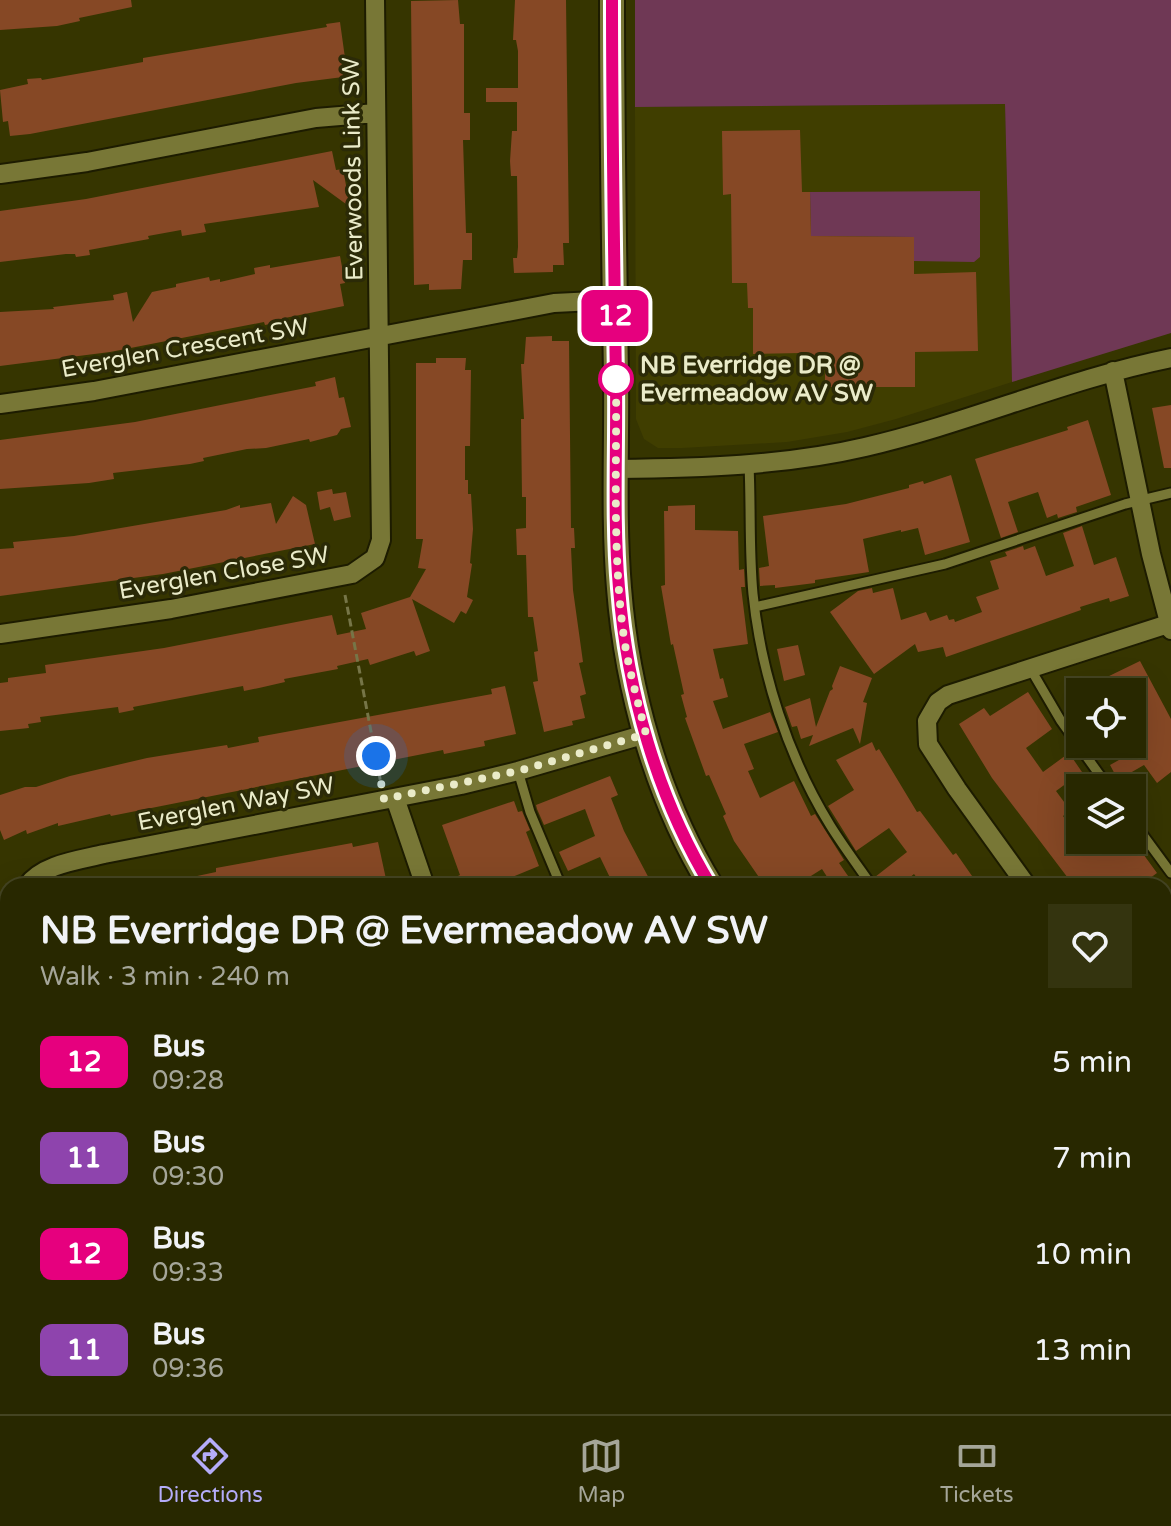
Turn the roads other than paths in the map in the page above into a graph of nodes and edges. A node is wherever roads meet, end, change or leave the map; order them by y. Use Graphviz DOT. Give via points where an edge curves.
graph roads {
  1 [pos="375,0"];
  2 [pos="612,0"];
  3 [pos="376,113"];
  4 [pos="0,174"];
  5 [pos="615,300"];
  6 [pos="378,337"];
  7 [pos="1171,358"];
  8 [pos="1113,371"];
  9 [pos="0,404"];
  10 [pos="749,465"];
  11 [pos="616,469"];
  12 [pos="1171,493"];
  13 [pos="1140,500"];
  14 [pos="755,607"];
  15 [pos="1170,625"];
  16 [pos="0,634"];
  17 [pos="1030,668"];
  18 [pos="646,734"];
  19 [pos="518,771"];
  20 [pos="1099,774"];
  21 [pos="389,798"];
  22 [pos="1146,839"];
  23 [pos="1171,873"];
  24 [pos="34,878"];
  25 [pos="422,878"];
  26 [pos="558,878"];
  27 [pos="707,878"];
  28 [pos="866,878"];
  29 [pos="1021,878"];
  1 -- 3 [label="street, Everwoods Link SW"];
  2 -- 5 [label="street"];
  3 -- 4 [label="street" via="316,118"];
  3 -- 6 [label="street, Everwoods Link SW"];
  5 -- 6 [label="street, Everglen Crescent SW" via="554,303"];
  5 -- 11 [label="street"];
  6 -- 9 [label="street, Everglen Crescent SW"];
  6 -- 16 [label="street, Everglen Close SW" via="381,540 367,566 352,574 171,609"];
  7 -- 8 [label="street"];
  8 -- 10 [label="street" via="864,448"];
  8 -- 13 [label="street"];
  10 -- 11 [label="street"];
  10 -- 14 [label="lane"];
  11 -- 18 [label="street" via="624,638"];
  12 -- 13 [label="lane"];
  13 -- 14 [label="lane" via="945,564"];
  13 -- 15 [label="street"];
  14 -- 28 [label="lane" via="769,681 796,756 829,824"];
  15 -- 17 [label="street"];
  17 -- 20 [label="lane"];
  17 -- 29 [label="street" via="948,695 927,721 928,744"];
  18 -- 19 [label="street, Everglen Way SW"];
  18 -- 27 [label="street" via="670,803"];
  19 -- 21 [label="street, Everglen Way SW"];
  19 -- 26 [label="lane"];
  21 -- 24 [label="street, Everglen Way SW" via="104,854"];
  21 -- 25 [label="street"];
  22 -- 23 [label="lane"];
}
